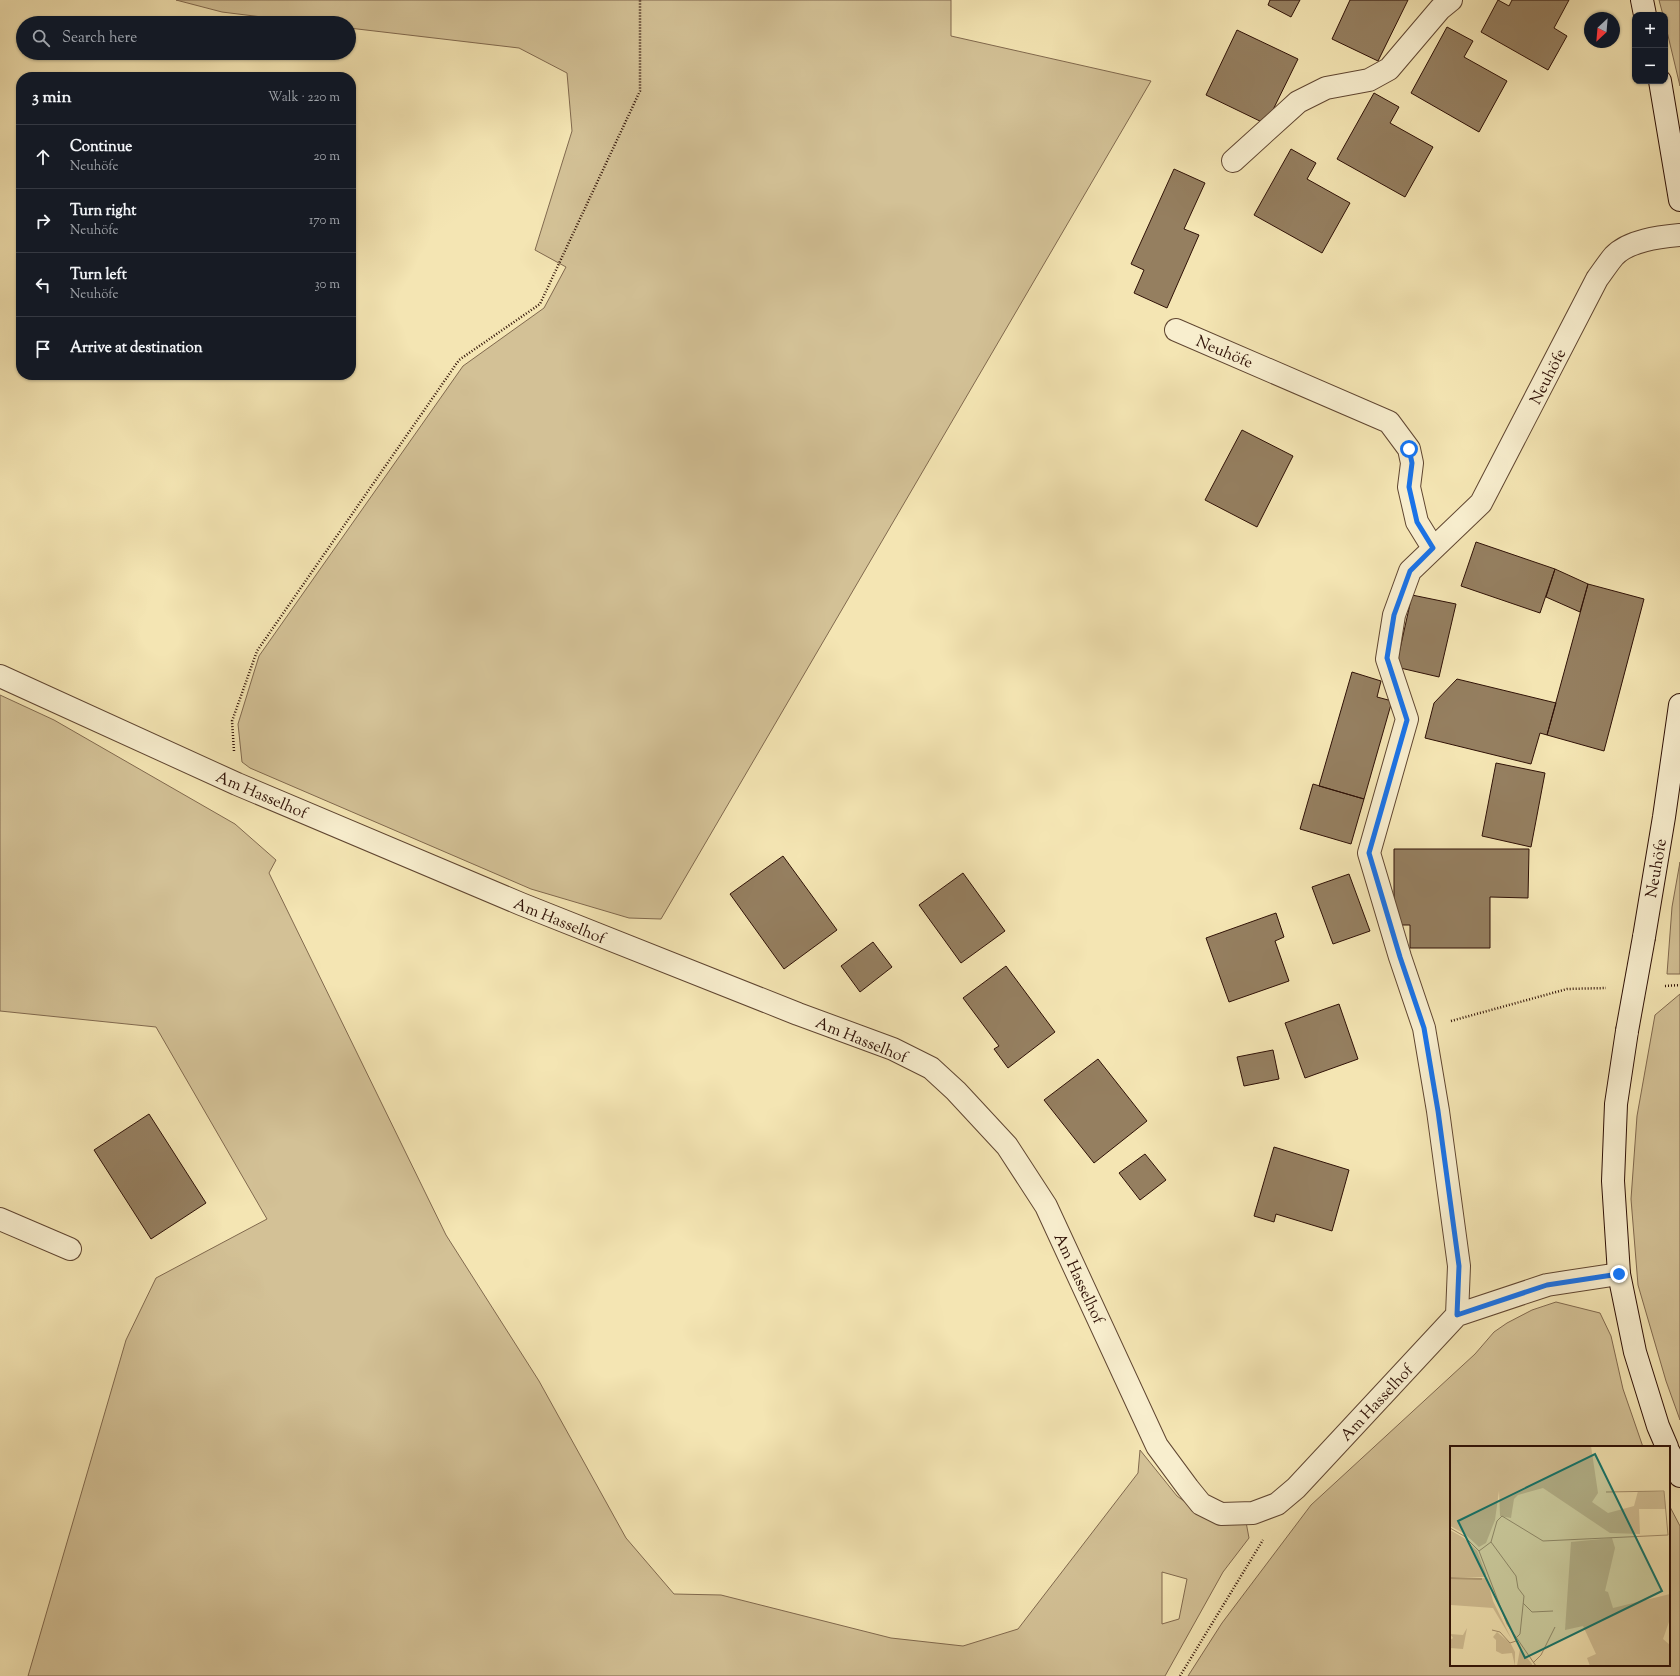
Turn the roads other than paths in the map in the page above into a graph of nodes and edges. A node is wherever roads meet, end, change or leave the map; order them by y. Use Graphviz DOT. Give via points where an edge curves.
graph roads {
  1 [pos="1451,0"];
  2 [pos="1642,0"];
  3 [pos="1644,12"];
  4 [pos="1661,84"];
  5 [pos="1233,161"];
  6 [pos="1680,200"];
  7 [pos="1680,235"];
  8 [pos="1176,330"];
  9 [pos="1433,548"];
  10 [pos="0,676"];
  11 [pos="1680,705"];
  12 [pos="0,1219"];
  13 [pos="70,1249"];
  14 [pos="1619,1274"];
  15 [pos="1457,1315"];
  16 [pos="1667,1446"];
  17 [pos="1670,1454"];
  18 [pos="1680,1476"];
  1 -- 5 [label="street" via="1440,9 1389,68 1369,80 1326,88 1298,102"];
  2 -- 3 [label="street"];
  4 -- 6 [label="street"];
  7 -- 9 [label="street, Neuhöfe" via="1626,247 1615,255 1597,279 1481,503"];
  8 -- 9 [label="street, Neuhöfe" via="1389,422 1409,449 1412,463 1409,487 1415,515"];
  9 -- 15 [label="street, Neuhöfe" via="1410,571 1394,615 1387,658 1407,720 1369,853 1424,1028 1459,1266"];
  10 -- 15 [label="street, Am Hasselhof" via="237,784 521,904 798,1014 893,1048 931,1068 1007,1146 1046,1206 1157,1446 1201,1504 1221,1514 1253,1512 1277,1504 1296,1488"];
  11 -- 14 [label="street, Neuhöfe, bridge" via="1616,1104 1613,1181"];
  12 -- 13 [label="street"];
  14 -- 15 [label="street" via="1547,1285"];
  14 -- 16 [label="street, Neuhöfe" via="1635,1352"];
  17 -- 18 [label="street"];
}
